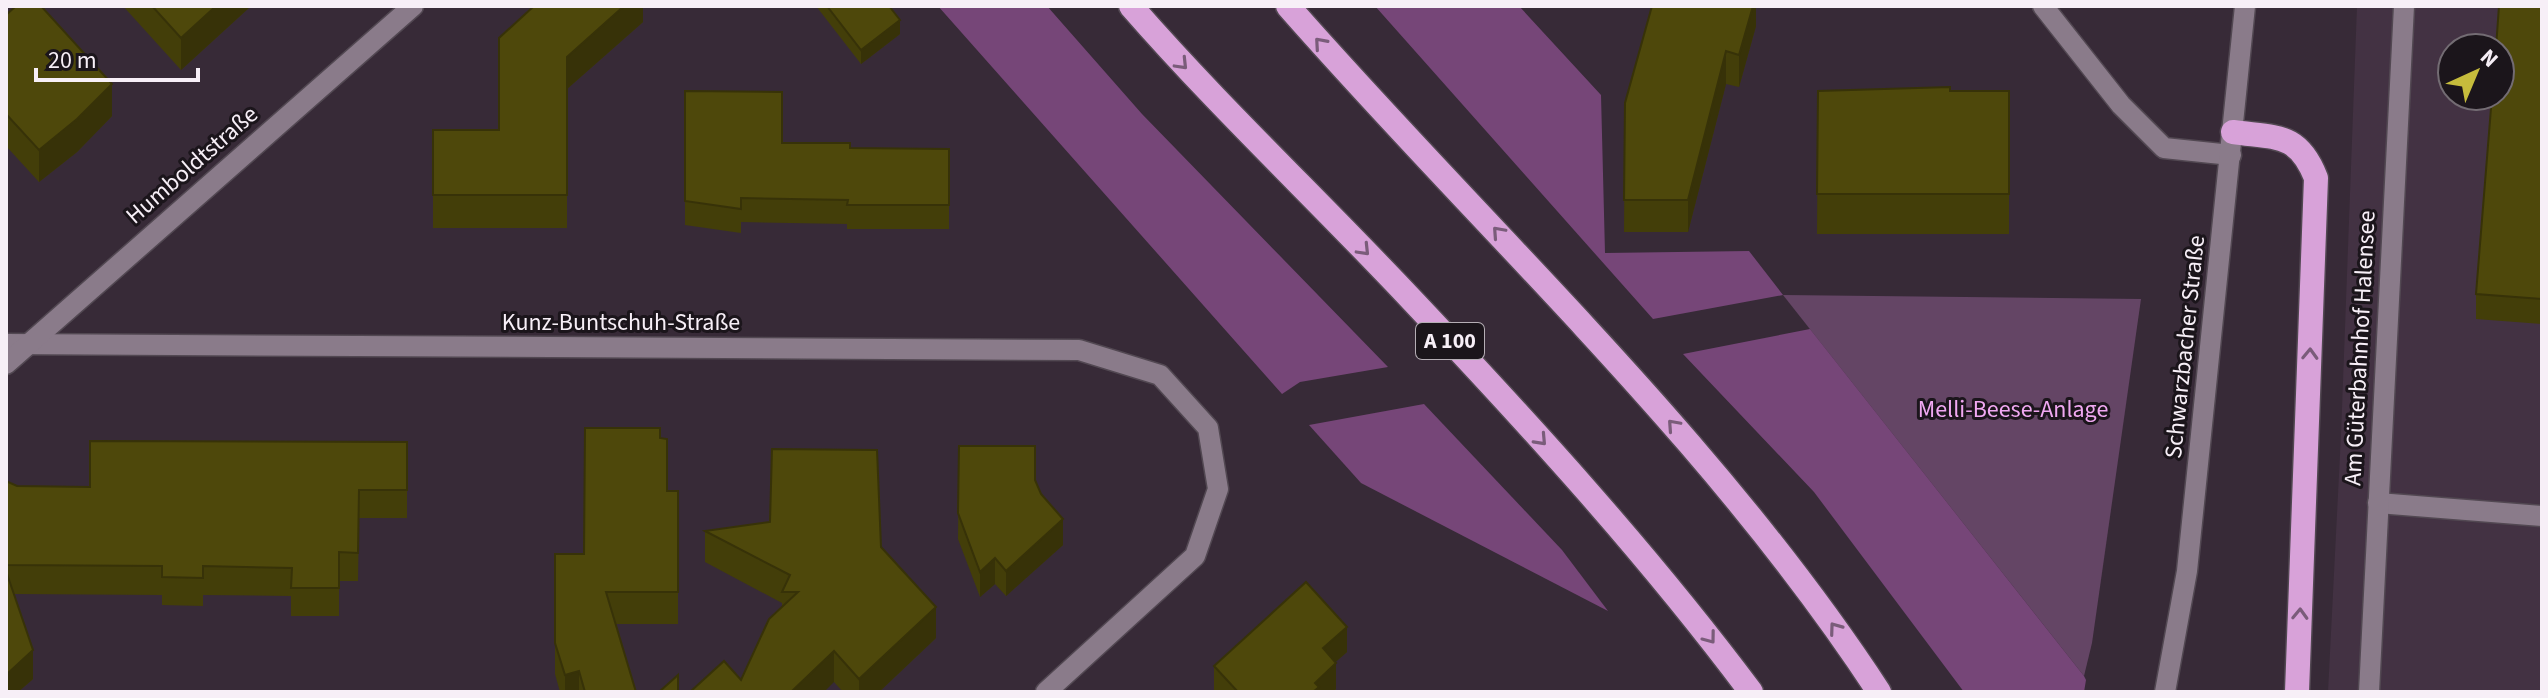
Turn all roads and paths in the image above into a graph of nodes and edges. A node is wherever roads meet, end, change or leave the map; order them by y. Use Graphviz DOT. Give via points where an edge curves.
graph roads {
  1 [pos="413,6"];
  2 [pos="1131,6"];
  3 [pos="1288,6"];
  4 [pos="2043,6"];
  5 [pos="2245,6"];
  6 [pos="2404,6"];
  7 [pos="2232,144"];
  8 [pos="6,344"];
  9 [pos="27,344"];
  10 [pos="6,364"];
  11 [pos="2378,503"];
  12 [pos="2542,516"];
  13 [pos="1046,692"];
  14 [pos="1751,692"];
  15 [pos="1879,692"];
  16 [pos="2165,692"];
  17 [pos="2297,692"];
  18 [pos="2369,692"];
  1 -- 9 [label="street, Humboldtstraße"];
  2 -- 14 [label="highway, A 100, one-way" via="1615,521"];
  15 -- 3 [label="highway, one-way" via="1779,553 1694,449"];
  4 -- 7 [label="street" via="2121,105 2164,148"];
  5 -- 7 [label="street, Schwarzbacher Straße"];
  6 -- 11 [label="street, Am Güterbahnhof Halensee"];
  7 -- 16 [label="street, Schwarzbacher Straße" via="2187,571"];
  17 -- 7 [label="highway, one-way" via="2316,178 2289,140"];
  8 -- 9 [label="street, Kunz-Buntschuh-Straße"];
  9 -- 10 [label="street, Humboldtstraße"];
  9 -- 13 [label="street, Kunz-Buntschuh-Straße" via="1079,350 1160,375 1208,428 1218,489 1195,556"];
  11 -- 12 [label="street"];
  11 -- 18 [label="street, Am Güterbahnhof Halensee"];
}
